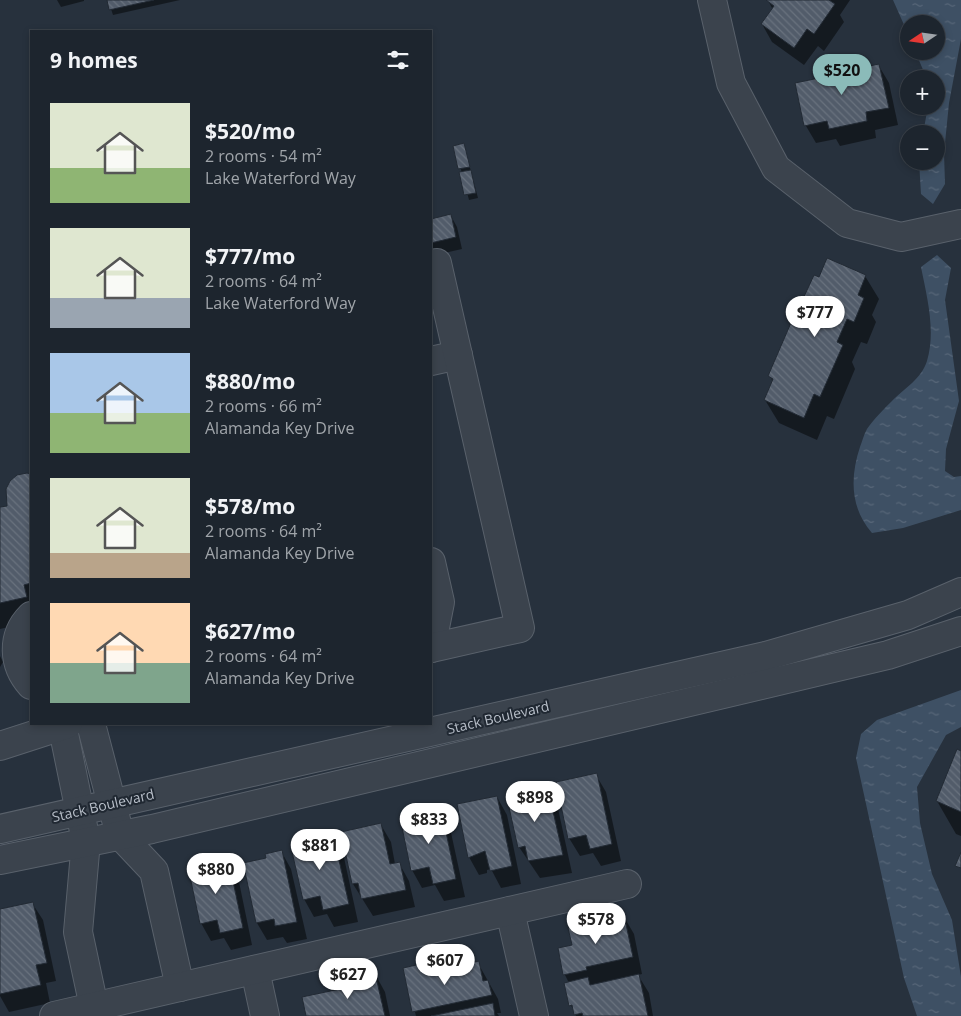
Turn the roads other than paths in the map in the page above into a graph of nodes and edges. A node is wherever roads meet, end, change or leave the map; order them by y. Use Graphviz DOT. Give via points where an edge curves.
graph roads {
  1 [pos="712,0"];
  2 [pos="961,224"];
  3 [pos="437,263"];
  4 [pos="458,355"];
  5 [pos="432,361"];
  6 [pos="432,566"];
  7 [pos="961,592"];
  8 [pos="30,618"];
  9 [pos="961,630"];
  10 [pos="432,643"];
  11 [pos="432,648"];
  12 [pos="30,684"];
  13 [pos="61,725"];
  14 [pos="64,725"];
  15 [pos="91,725"];
  16 [pos="0,746"];
  17 [pos="112,804"];
  18 [pos="80,811"];
  19 [pos="0,828"];
  20 [pos="120,835"];
  21 [pos="86,841"];
  22 [pos="0,860"];
  23 [pos="627,884"];
  24 [pos="510,911"];
  25 [pos="255,970"];
  26 [pos="180,987"];
  27 [pos="94,1007"];
  28 [pos="54,1016"];
  29 [pos="266,1016"];
  30 [pos="534,1016"];
  1 -- 2 [label="street" via="731,83 776,168 847,222 901,237"];
  3 -- 4 [label="street"];
  4 -- 5 [label="street"];
  4 -- 11 [label="street" via="520,628"];
  6 -- 10 [label="street" via="440,602"];
  7 -- 17 [label="street, Stack Boulevard" via="908,615 766,656"];
  8 -- 12 [label="street" via="19,634 16,647 17,660"];
  9 -- 20 [label="street, Stack Boulevard" via="888,655"];
  13 -- 16 [label="street"];
  14 -- 18 [label="street"];
  15 -- 17 [label="street"];
  17 -- 18 [label="street, Stack Boulevard"];
  17 -- 20 [label="street"];
  18 -- 19 [label="street, Stack Boulevard"];
  18 -- 21 [label="street"];
  20 -- 21 [label="street, Stack Boulevard"];
  20 -- 26 [label="street" via="154,871"];
  21 -- 22 [label="street, Stack Boulevard"];
  21 -- 27 [label="street" via="78,932"];
  23 -- 24 [label="street"];
  24 -- 25 [label="street"];
  24 -- 30 [label="street"];
  25 -- 26 [label="street"];
  25 -- 29 [label="street"];
  26 -- 27 [label="street"];
  27 -- 28 [label="street"];
}
